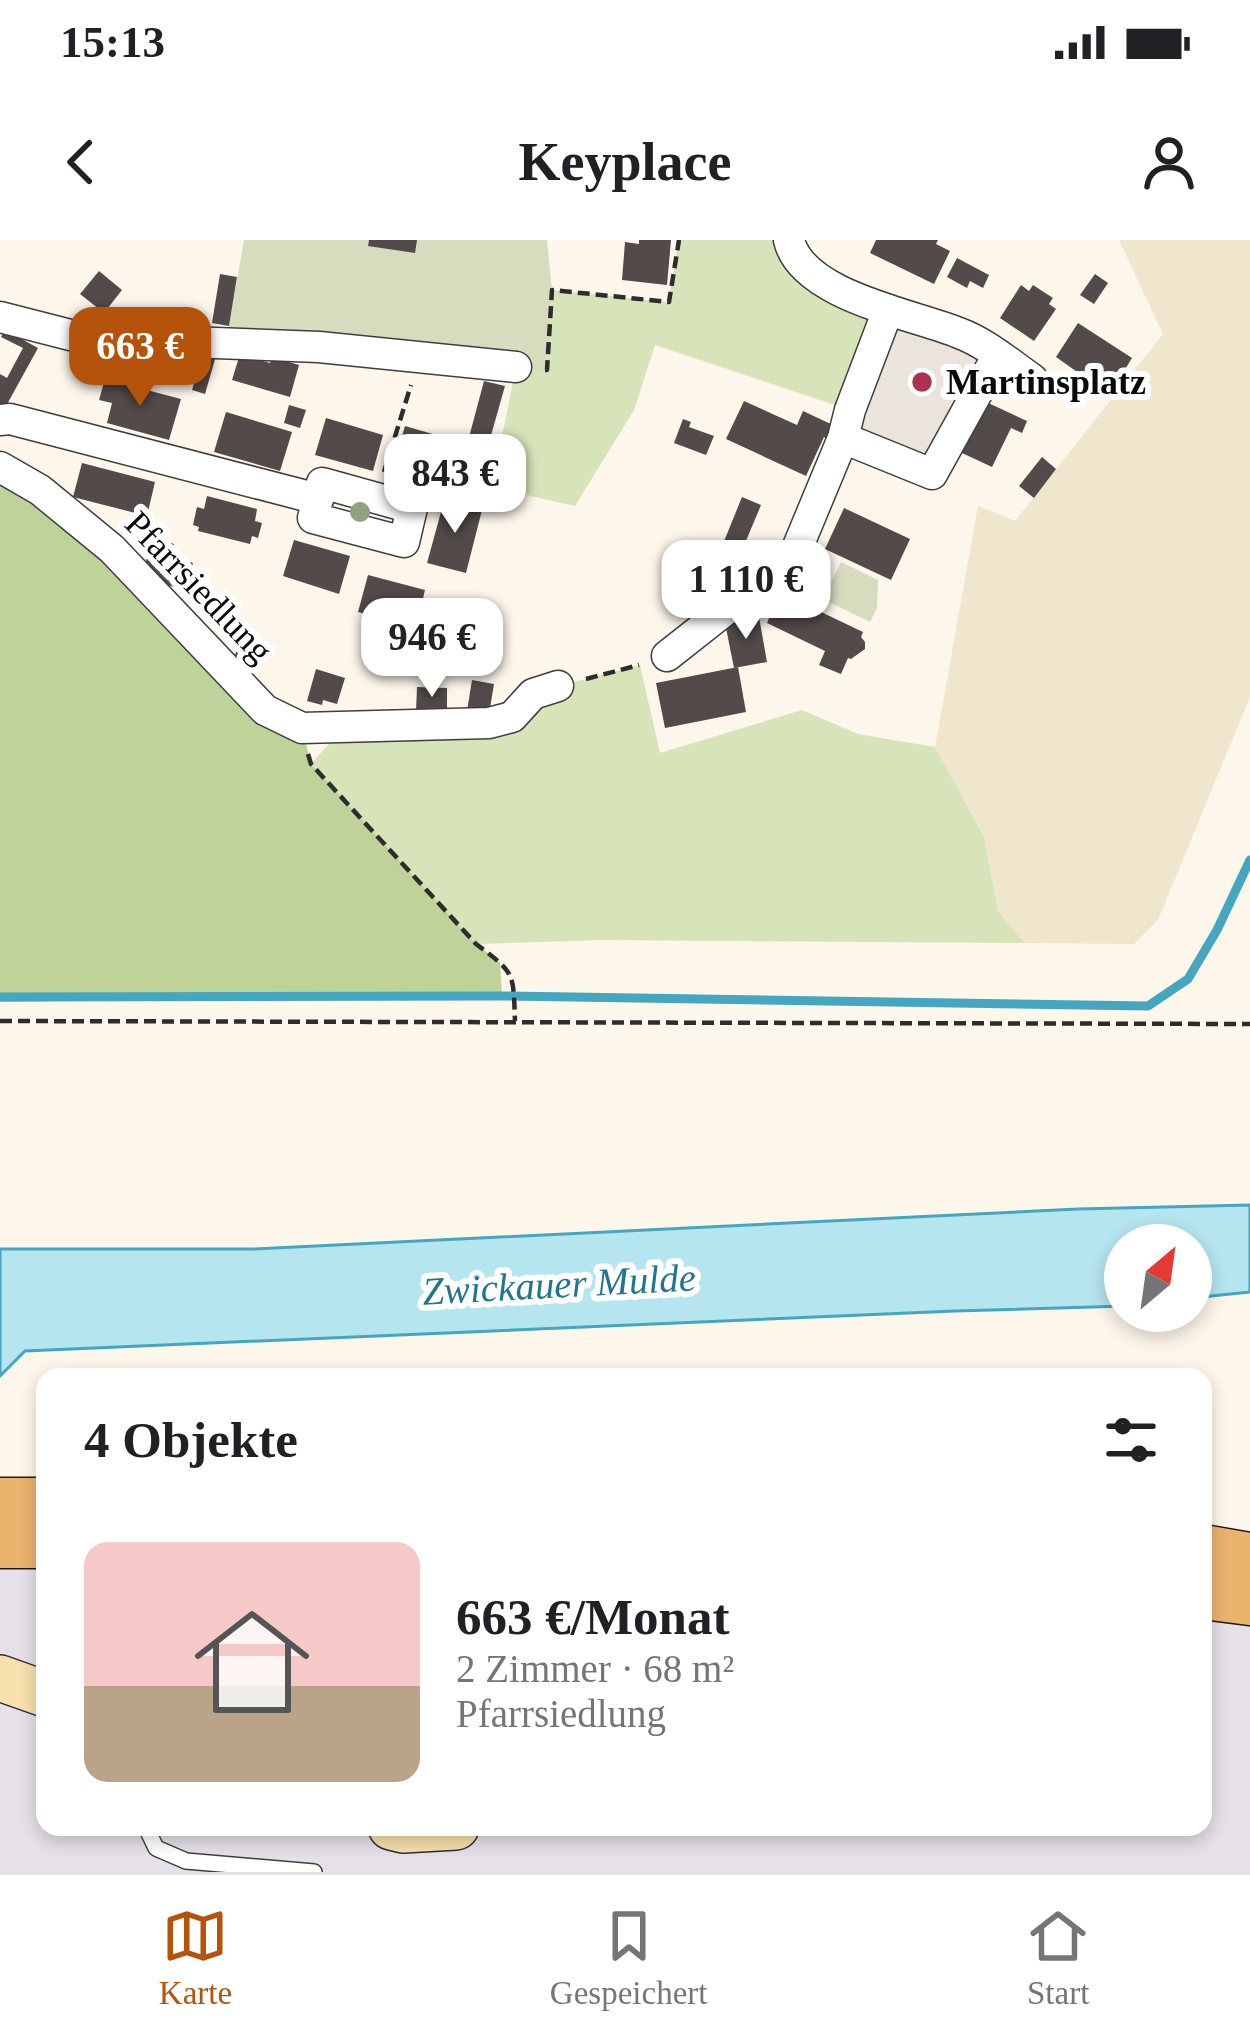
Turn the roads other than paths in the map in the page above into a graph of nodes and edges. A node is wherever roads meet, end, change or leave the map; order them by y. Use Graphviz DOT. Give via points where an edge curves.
graph roads {
  1 [pos="791,245"];
  2 [pos="888,310"];
  3 [pos="0,317"];
  4 [pos="998,355"];
  5 [pos="516,367"];
  6 [pos="1032,379"];
  7 [pos="0,420"];
  8 [pos="843,437"];
  9 [pos="0,467"];
  10 [pos="318,499"];
  11 [pos="667,656"];
  12 [pos="558,686"];
  13 [pos="0,1502"];
  14 [pos="36,1502"];
  15 [pos="0,1544"];
  16 [pos="36,1544"];
  17 [pos="1212,1552"];
  18 [pos="1250,1558"];
  19 [pos="1212,1596"];
  20 [pos="1250,1601"];
  21 [pos="0,1678"];
  22 [pos="36,1691"];
  23 [pos="151,1836"];
  24 [pos="314,1872"];
  1 -- 2 [label="street" via="818,280"];
  2 -- 4 [label="street" via="963,334"];
  2 -- 8 [label="street"];
  3 -- 5 [label="street" via="82,338 320,347"];
  4 -- 6 [label="street"];
  4 -- 8 [label="street" via="932,474"];
  7 -- 10 [label="street, Pfarrsiedlung"];
  8 -- 11 [label="street" via="794,556"];
  9 -- 12 [label="street, Pfarrsiedlung" via="112,549 265,710 302,728 489,723"];
  10 -- 10 [label="street, Pfarrsiedlung" via="322,483 412,508 404,542 313,518"];
  13 -- 14 [label="main road"];
  15 -- 16 [label="main road"];
  17 -- 18 [label="main road"];
  19 -- 20 [label="main road"];
  21 -- 22 [label="street"];
  23 -- 24 [label="lane" via="157,1848 186,1861"];
}
